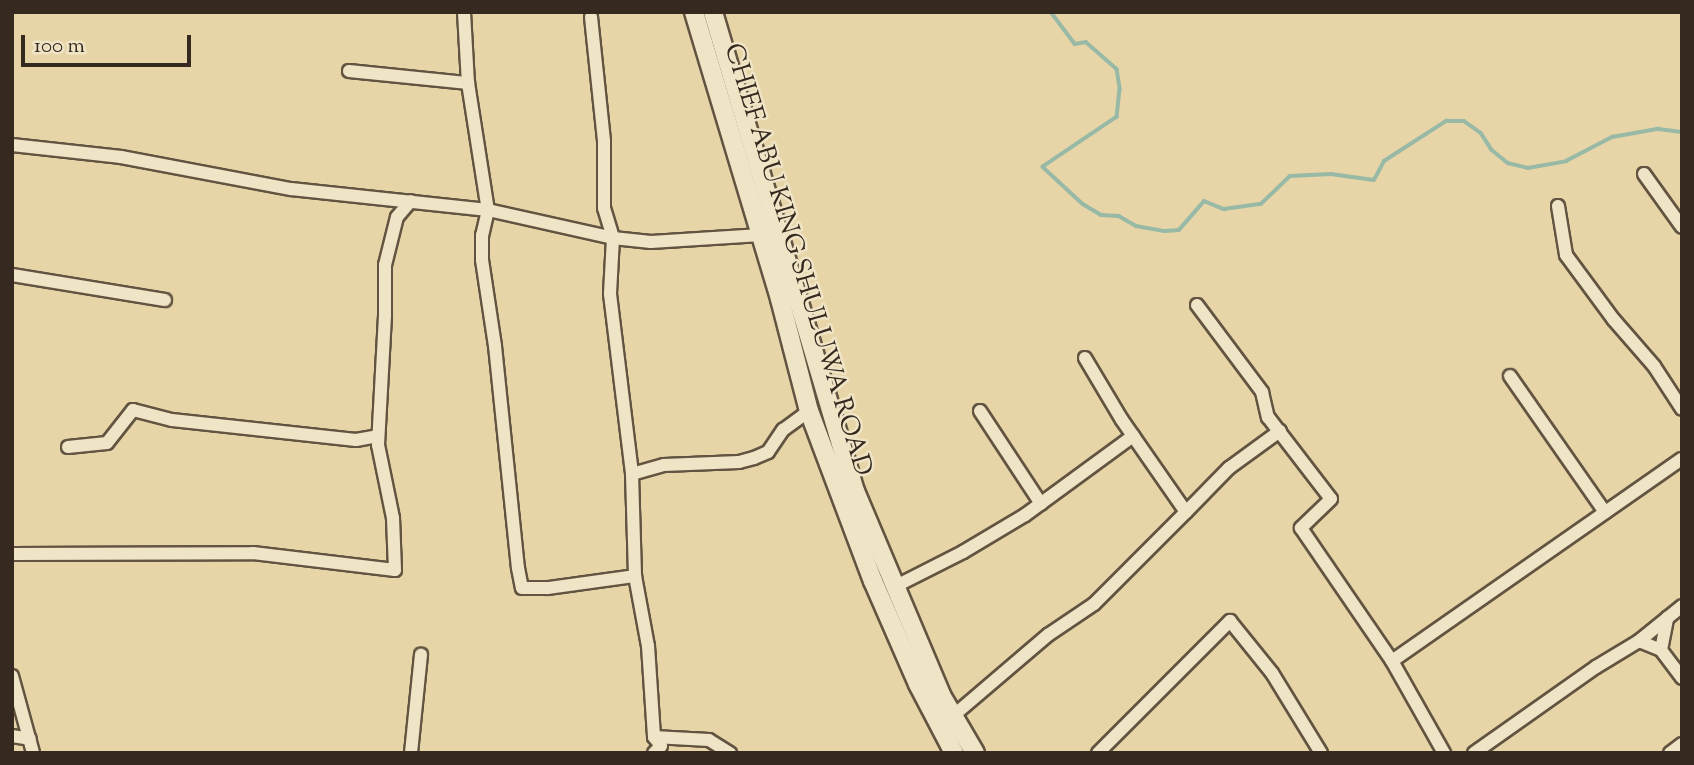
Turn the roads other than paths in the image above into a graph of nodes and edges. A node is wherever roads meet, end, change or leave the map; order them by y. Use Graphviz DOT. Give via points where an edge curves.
graph roads {
  1 [pos="464,12"];
  2 [pos="694,12"];
  3 [pos="713,12"];
  4 [pos="591,17"];
  5 [pos="349,71"];
  6 [pos="468,83"];
  7 [pos="12,145"];
  8 [pos="1644,174"];
  9 [pos="411,201"];
  10 [pos="1558,206"];
  11 [pos="488,210"];
  12 [pos="1682,227"];
  13 [pos="761,235"];
  14 [pos="613,238"];
  15 [pos="12,275"];
  16 [pos="789,297"];
  17 [pos="165,300"];
  18 [pos="1197,305"];
  19 [pos="1085,358"];
  20 [pos="1510,376"];
  21 [pos="1682,410"];
  22 [pos="809,411"];
  23 [pos="980,411"];
  24 [pos="1280,430"];
  25 [pos="378,436"];
  26 [pos="1133,436"];
  27 [pos="68,447"];
  28 [pos="1682,459"];
  29 [pos="632,474"];
  30 [pos="1041,504"];
  31 [pos="1186,512"];
  32 [pos="1605,512"];
  33 [pos="12,554"];
  34 [pos="635,576"];
  35 [pos="896,586"];
  36 [pos="1682,606"];
  37 [pos="1667,618"];
  38 [pos="1639,641"];
  39 [pos="1661,650"];
  40 [pos="421,655"];
  41 [pos="1392,661"];
  42 [pos="12,676"];
  43 [pos="1682,678"];
  44 [pos="953,716"];
  45 [pos="12,736"];
  46 [pos="30,739"];
  47 [pos="660,744"];
  48 [pos="1682,744"];
  49 [pos="33,753"];
  50 [pos="411,753"];
  51 [pos="730,753"];
  52 [pos="954,753"];
  53 [pos="975,753"];
  54 [pos="1098,753"];
  55 [pos="1321,753"];
  56 [pos="1444,753"];
  57 [pos="1474,753"];
  58 [pos="1670,753"];
  1 -- 6 [label="street"];
  2 -- 13 [label="street, CHIEF ABU KING SHULUWA ROAD"];
  3 -- 16 [label="street"];
  4 -- 14 [label="street" via="604,141 604,208"];
  5 -- 6 [label="street"];
  6 -- 11 [label="street"];
  7 -- 9 [label="street" via="121,157 291,189"];
  8 -- 12 [label="street"];
  9 -- 11 [label="street"];
  9 -- 25 [label="street" via="397,217 385,265"];
  10 -- 21 [label="street" via="1566,255 1654,366"];
  11 -- 14 [label="street"];
  11 -- 34 [label="street" via="482,260 523,588"];
  13 -- 14 [label="street" via="651,242"];
  13 -- 16 [label="street, CHIEF ABU KING SHULUWA ROAD"];
  14 -- 29 [label="street" via="610,294"];
  15 -- 17 [label="street"];
  16 -- 22 [label="street, CHIEF ABU KING SHULUWA ROAD"];
  16 -- 35 [label="street" via="855,491"];
  18 -- 24 [label="street" via="1262,392 1268,417"];
  19 -- 26 [label="street"];
  20 -- 32 [label="street"];
  22 -- 29 [label="street" via="783,430 768,452 754,458 664,465"];
  22 -- 52 [label="street, CHIEF ABU KING SHULUWA ROAD" via="873,581"];
  23 -- 30 [label="street"];
  24 -- 31 [label="street" via="1229,468"];
  24 -- 41 [label="street" via="1331,499 1301,528"];
  25 -- 27 [label="street" via="356,440 172,420 133,410 107,443"];
  25 -- 33 [label="street" via="393,518 395,570 253,553"];
  26 -- 30 [label="street"];
  26 -- 31 [label="street"];
  28 -- 32 [label="street"];
  29 -- 34 [label="street"];
  30 -- 35 [label="street"];
  31 -- 44 [label="street" via="1094,604 1048,635"];
  32 -- 41 [label="street"];
  34 -- 47 [label="street"];
  35 -- 44 [label="street"];
  36 -- 37 [label="street"];
  37 -- 38 [label="street"];
  37 -- 39 [label="street"];
  38 -- 39 [label="street"];
  38 -- 57 [label="street"];
  39 -- 43 [label="street"];
  40 -- 50 [label="street"];
  41 -- 56 [label="street"];
  42 -- 46 [label="street"];
  44 -- 53 [label="street"];
  45 -- 46 [label="street"];
  46 -- 49 [label="street"];
  47 -- 51 [label="street" via="709,740"];
  48 -- 58 [label="street"];
  54 -- 55 [label="street" via="1230,621 1272,673"];
}
